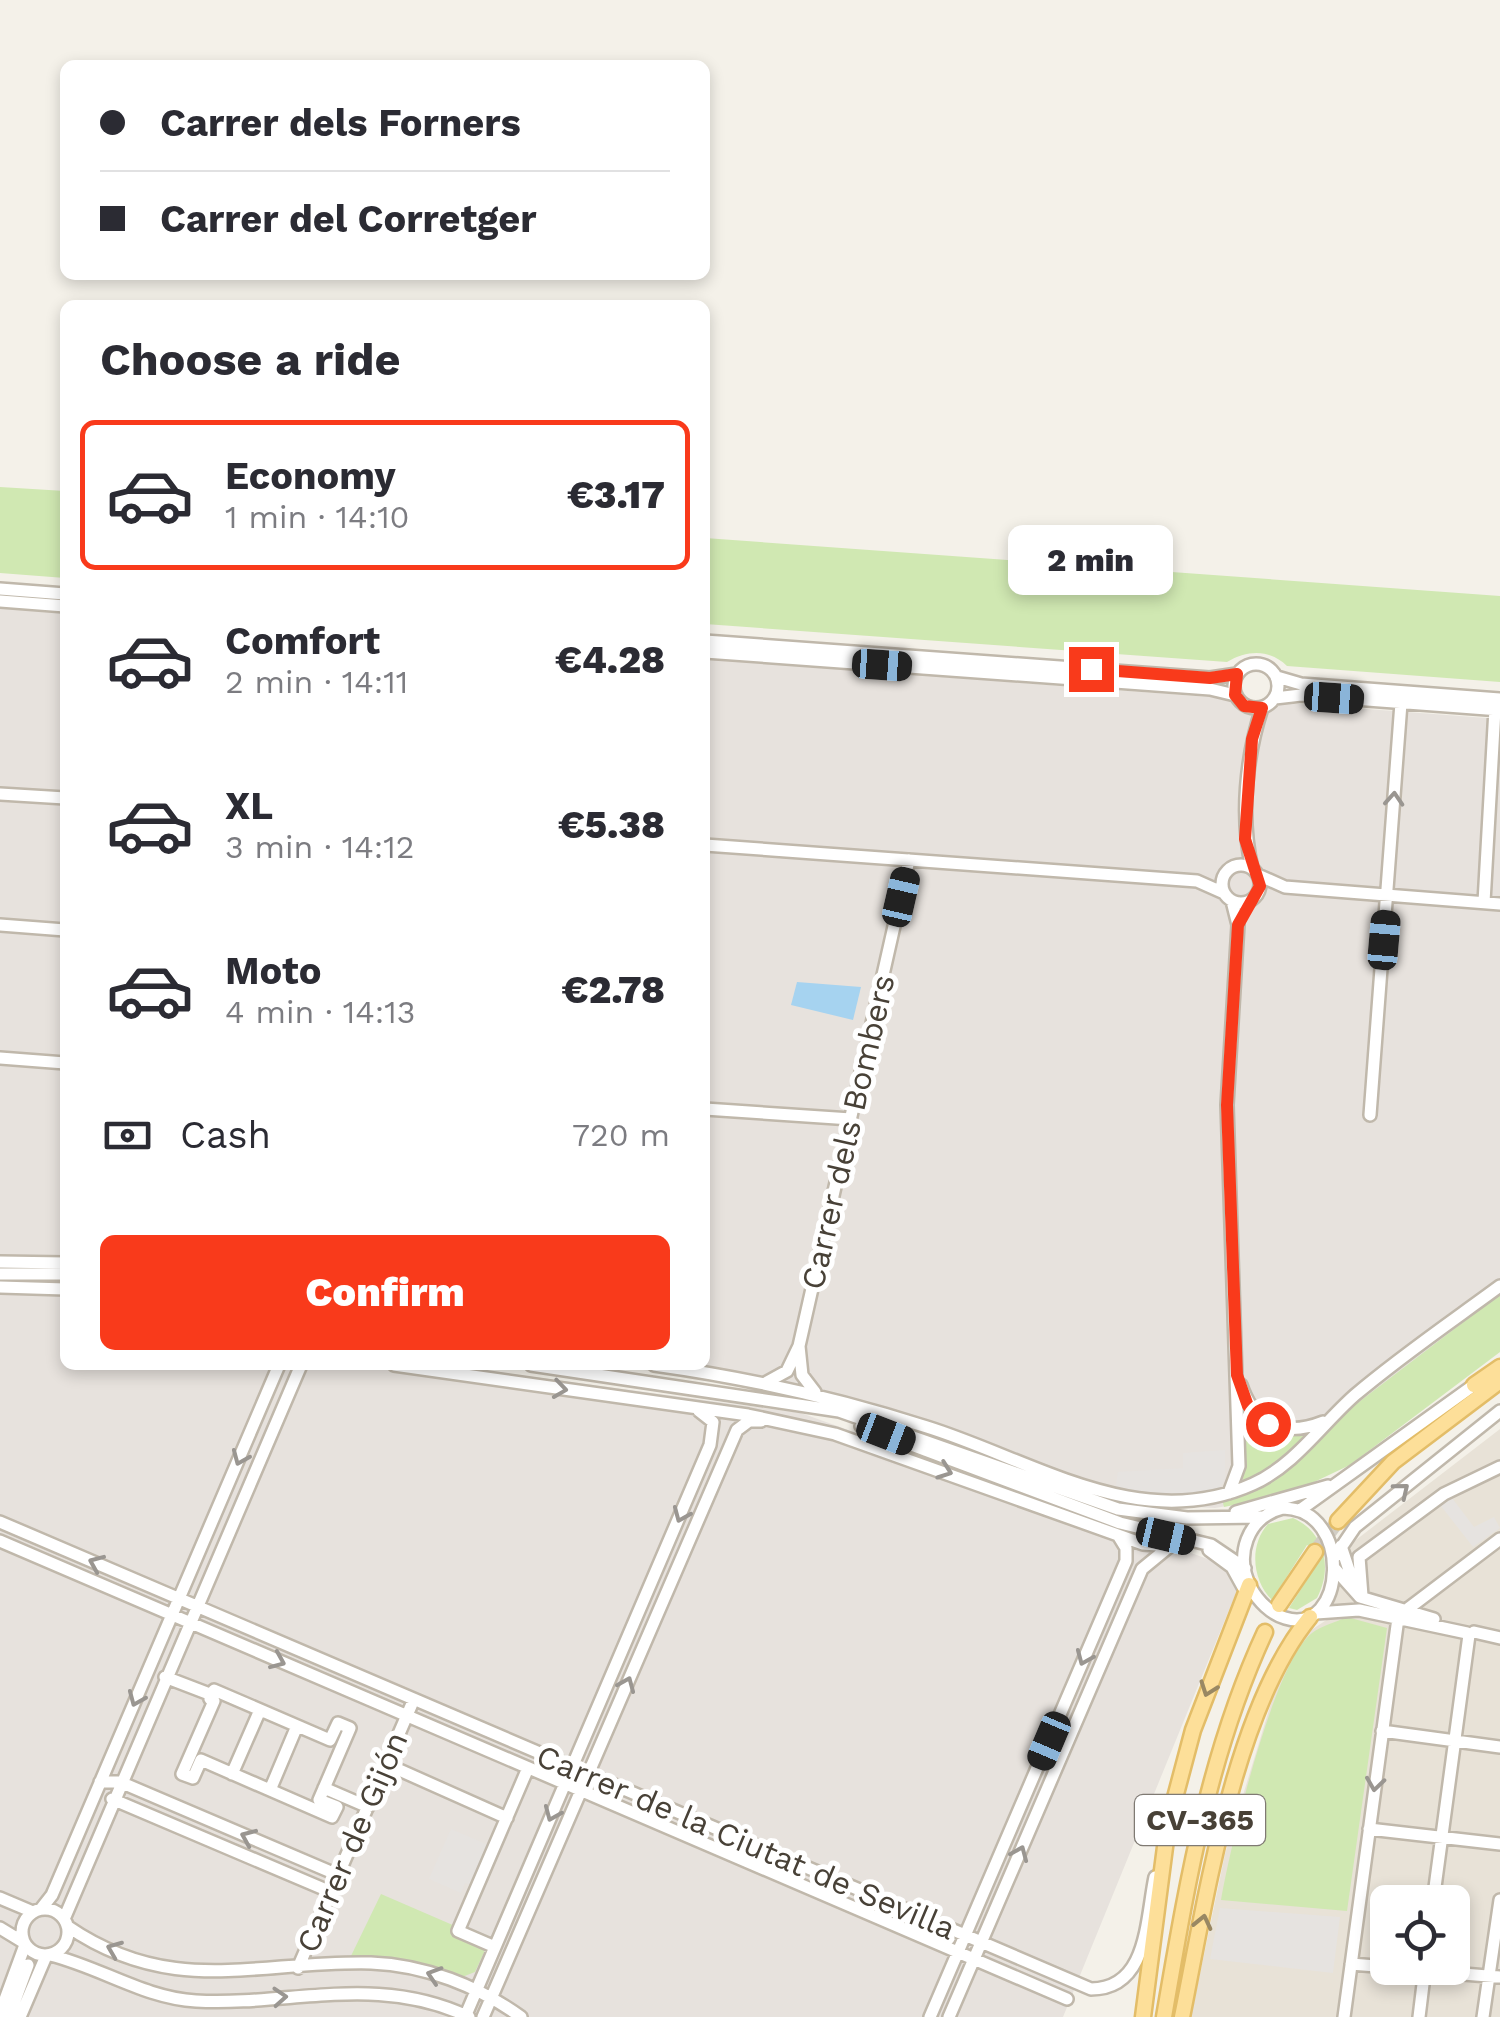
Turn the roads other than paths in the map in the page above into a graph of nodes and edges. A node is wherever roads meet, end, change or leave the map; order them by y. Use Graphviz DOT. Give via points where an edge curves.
graph roads {
  1 [pos="0,589"];
  2 [pos="60,594"];
  3 [pos="0,601"];
  4 [pos="60,606"];
  5 [pos="710,640"];
  6 [pos="710,652"];
  7 [pos="1237,674"];
  8 [pos="1277,677"];
  9 [pos="1235,695"];
  10 [pos="1275,698"];
  11 [pos="1401,702"];
  12 [pos="1244,706"];
  13 [pos="1498,706"];
  14 [pos="1262,708"];
  15 [pos="1252,739"];
  16 [pos="0,794"];
  17 [pos="60,798"];
  18 [pos="1245,839"];
  19 [pos="710,845"];
  20 [pos="909,860"];
  21 [pos="1230,868"];
  22 [pos="1255,872"];
  23 [pos="1196,881"];
  24 [pos="1285,887"];
  25 [pos="1388,895"];
  26 [pos="1228,897"];
  27 [pos="1252,899"];
  28 [pos="1484,902"];
  29 [pos="1500,904"];
  30 [pos="0,925"];
  31 [pos="1238,925"];
  32 [pos="60,930"];
  33 [pos="0,1058"];
  34 [pos="60,1062"];
  35 [pos="710,1109"];
  36 [pos="1370,1115"];
  37 [pos="850,1119"];
  38 [pos="0,1262"];
  39 [pos="60,1263"];
  40 [pos="0,1274"];
  41 [pos="60,1274"];
  42 [pos="1500,1286"];
  43 [pos="0,1287"];
  44 [pos="60,1289"];
  45 [pos="799,1346"];
  46 [pos="1500,1366"];
  47 [pos="278,1370"];
  48 [pos="299,1370"];
  49 [pos="429,1370"];
  50 [pos="565,1370"];
  51 [pos="700,1370"];
  52 [pos="1237,1375"];
  53 [pos="1500,1380"];
  54 [pos="767,1382"];
  55 [pos="1478,1390"];
  56 [pos="816,1393"];
  57 [pos="800,1405"];
  58 [pos="685,1406"];
  59 [pos="1500,1411"];
  60 [pos="1326,1420"];
  61 [pos="905,1421"];
  62 [pos="785,1423"];
  63 [pos="1500,1467"];
  64 [pos="1026,1475"];
  65 [pos="697,1477"];
  66 [pos="713,1484"];
  67 [pos="1333,1485"];
  68 [pos="1229,1493"];
  69 [pos="1300,1510"];
  70 [pos="1207,1517"];
  71 [pos="1260,1517"];
  72 [pos="1338,1521"];
  73 [pos="6,1524"];
  74 [pos="1118,1535"];
  75 [pos="1500,1539"];
  76 [pos="1186,1540"];
  77 [pos="3,1542"];
  78 [pos="1341,1545"];
  79 [pos="1170,1546"];
  80 [pos="1315,1552"];
  81 [pos="1334,1563"];
  82 [pos="1244,1568"];
  83 [pos="1123,1569"];
  84 [pos="1139,1576"];
  85 [pos="1247,1592"];
  86 [pos="1364,1598"];
  87 [pos="179,1599"];
  88 [pos="1279,1605"];
  89 [pos="196,1606"];
  90 [pos="1401,1614"];
  91 [pos="172,1615"];
  92 [pos="1313,1615"];
  93 [pos="188,1622"];
  94 [pos="1265,1632"];
  95 [pos="1469,1632"];
  96 [pos="1500,1638"];
  97 [pos="165,1677"];
  98 [pos="212,1696"];
  99 [pos="414,1700"];
  100 [pos="260,1710"];
  101 [pos="407,1716"];
  102 [pos="297,1726"];
  103 [pos="1382,1732"];
  104 [pos="1455,1742"];
  105 [pos="1500,1747"];
  106 [pos="386,1764"];
  107 [pos="572,1767"];
  108 [pos="528,1768"];
  109 [pos="232,1774"];
  110 [pos="588,1774"];
  111 [pos="100,1782"];
  112 [pos="120,1782"];
  113 [pos="565,1784"];
  114 [pos="324,1788"];
  115 [pos="270,1790"];
  116 [pos="581,1790"];
  117 [pos="112,1799"];
  118 [pos="368,1807"];
  119 [pos="507,1818"];
  120 [pos="1168,1824"];
  121 [pos="1369,1829"];
  122 [pos="1442,1837"];
  123 [pos="1500,1844"];
  124 [pos="338,1875"];
  125 [pos="1435,1885"];
  126 [pos="331,1892"];
  127 [pos="0,1898"];
  128 [pos="1500,1905"];
  129 [pos="37,1911"];
  130 [pos="66,1922"];
  131 [pos="0,1928"];
  132 [pos="965,1936"];
  133 [pos="981,1942"];
  134 [pos="25,1945"];
  135 [pos="495,1946"];
  136 [pos="958,1952"];
  137 [pos="46,1956"];
  138 [pos="974,1959"];
  139 [pos="1351,1964"];
  140 [pos="1370,1966"];
  141 [pos="298,1968"];
  142 [pos="1470,1974"];
  143 [pos="1495,1977"];
  144 [pos="1422,1985"];
  145 [pos="21,1988"];
  146 [pos="477,1989"];
  147 [pos="492,1998"];
  148 [pos="1067,2000"];
  149 [pos="0,2013"];
  150 [pos="466,2016"];
  151 [pos="9,2017"];
  152 [pos="20,2017"];
  153 [pos="483,2017"];
  154 [pos="520,2017"];
  155 [pos="930,2017"];
  156 [pos="949,2017"];
  157 [pos="1143,2017"];
  158 [pos="1164,2017"];
  159 [pos="1182,2017"];
  160 [pos="1344,2017"];
  161 [pos="1419,2017"];
  162 [pos="1483,2017"];
  1 -- 2 [label="street"];
  3 -- 4 [label="street"];
  5 -- 7 [label="street" via="1210,678"];
  6 -- 9 [label="street"];
  7 -- 8 [label="street" via="1262,664"];
  7 -- 9 [label="street"];
  8 -- 10 [label="street"];
  8 -- 13 [label="street"];
  9 -- 12 [label="street"];
  10 -- 11 [label="street"];
  10 -- 14 [label="street"];
  11 -- 13 [label="street"];
  25 -- 11 [label="street, one-way"];
  12 -- 14 [label="street"];
  12 -- 15 [label="street"];
  13 -- 28 [label="street"];
  14 -- 15 [label="street"];
  15 -- 18 [label="street"];
  16 -- 17 [label="street"];
  18 -- 21 [label="street"];
  18 -- 22 [label="street"];
  19 -- 20 [label="street"];
  20 -- 23 [label="street"];
  20 -- 37 [label="street, Carrer dels Bombers"];
  21 -- 22 [label="street"];
  21 -- 23 [label="street"];
  21 -- 26 [label="street"];
  22 -- 24 [label="street"];
  22 -- 27 [label="street" via="1260,886"];
  23 -- 26 [label="street"];
  24 -- 25 [label="street"];
  24 -- 27 [label="street"];
  25 -- 28 [label="street"];
  25 -- 36 [label="street"];
  26 -- 27 [label="street"];
  26 -- 31 [label="street"];
  27 -- 31 [label="street"];
  28 -- 29 [label="street"];
  30 -- 32 [label="street"];
  31 -- 52 [label="street" via="1227,1105"];
  33 -- 34 [label="street"];
  35 -- 37 [label="street"];
  37 -- 45 [label="street, Carrer dels Bombers"];
  38 -- 39 [label="street"];
  40 -- 41 [label="street"];
  42 -- 60 [label="street"];
  43 -- 44 [label="street"];
  45 -- 54 [label="street, Carrer dels Bombers" via="786,1371"];
  45 -- 56 [label="street" via="802,1375"];
  46 -- 55 [label="main road"];
  47 -- 87 [label="street, one-way"];
  48 -- 89 [label="street"];
  49 -- 58 [label="street, one-way"];
  50 -- 57 [label="street"];
  51 -- 54 [label="street"];
  52 -- 60 [label="street" via="1248,1406 1268,1424 1290,1430"];
  52 -- 68 [label="street" via="1239,1466"];
  53 -- 55 [label="main road"];
  54 -- 56 [label="street"];
  55 -- 67 [label="street"];
  55 -- 72 [label="main road" via="1393,1462"];
  56 -- 61 [label="street"];
  57 -- 64 [label="street" via="886,1426"];
  57 -- 76 [label="street" via="1120,1524"];
  58 -- 62 [label="street"];
  58 -- 65 [label="street" via="713,1422"];
  78 -- 59 [label="street, one-way"];
  60 -- 68 [label="street" via="1278,1470"];
  61 -- 64 [label="street"];
  61 -- 68 [label="street" via="1114,1496 1187,1503"];
  62 -- 66 [label="street" via="742,1424"];
  62 -- 74 [label="street, one-way" via="868,1443"];
  63 -- 86 [label="street" via="1431,1502 1359,1557"];
  64 -- 70 [label="street" via="1118,1509"];
  65 -- 66 [label="street"];
  65 -- 107 [label="street, one-way"];
  110 -- 66 [label="street, one-way"];
  67 -- 69 [label="street"];
  67 -- 70 [label="street"];
  69 -- 71 [label="street"];
  69 -- 81 [label="street" via="1321,1528"];
  70 -- 71 [label="street"];
  71 -- 82 [label="street" via="1246,1541"];
  73 -- 77 [label="street, Carrer de la Ciutat de Sevilla"];
  87 -- 73 [label="street, Carrer de la Ciutat de Sevilla, one-way"];
  74 -- 79 [label="street"];
  74 -- 83 [label="street" via="1126,1548"];
  75 -- 90 [label="street"];
  76 -- 79 [label="street"];
  76 -- 82 [label="street" via="1224,1550"];
  76 -- 85 [label="street" via="1232,1568"];
  77 -- 91 [label="street, Carrer de la Ciutat de Sevilla"];
  78 -- 81 [label="street"];
  78 -- 86 [label="street" via="1346,1571"];
  79 -- 84 [label="street"];
  80 -- 88 [label="main road"];
  81 -- 86 [label="street"];
  81 -- 92 [label="street" via="1330,1593"];
  82 -- 85 [label="street"];
  83 -- 84 [label="street"];
  83 -- 132 [label="street, one-way"];
  133 -- 84 [label="street, one-way"];
  85 -- 92 [label="street" via="1279,1616"];
  85 -- 120 [label="main road, one-way" via="1199,1713"];
  86 -- 90 [label="street"];
  87 -- 89 [label="street, Carrer de la Ciutat de Sevilla"];
  87 -- 91 [label="street"];
  89 -- 93 [label="street"];
  89 -- 99 [label="street, Carrer de la Ciutat de Sevilla"];
  90 -- 92 [label="street"];
  90 -- 95 [label="street"];
  90 -- 103 [label="street"];
  91 -- 93 [label="street, Carrer de la Ciutat de Sevilla"];
  91 -- 111 [label="street, one-way"];
  159 -- 92 [label="main road, one-way" via="1228,1810 1260,1702 1285,1650"];
  93 -- 97 [label="street"];
  93 -- 101 [label="street, Carrer de la Ciutat de Sevilla, one-way"];
  94 -- 158 [label="main road, CV-365" via="1238,1692 1204,1802"];
  95 -- 96 [label="street"];
  95 -- 104 [label="street"];
  97 -- 98 [label="street"];
  97 -- 112 [label="street"];
  98 -- 100 [label="street" via="214,1690"];
  98 -- 109 [label="street" via="182,1774 192,1778 200,1760"];
  99 -- 101 [label="street"];
  99 -- 107 [label="street, Carrer de la Ciutat de Sevilla"];
  100 -- 102 [label="street"];
  100 -- 109 [label="street"];
  101 -- 106 [label="street, Carrer de Gijón"];
  101 -- 108 [label="street, Carrer de la Ciutat de Sevilla"];
  102 -- 114 [label="street" via="330,1740 338,1723 350,1728"];
  102 -- 115 [label="street"];
  103 -- 104 [label="street"];
  103 -- 121 [label="street, one-way"];
  104 -- 105 [label="street"];
  104 -- 122 [label="street"];
  106 -- 118 [label="street, Carrer de Gijón"];
  106 -- 119 [label="street"];
  107 -- 110 [label="street, Carrer de la Ciutat de Sevilla"];
  107 -- 113 [label="street"];
  108 -- 113 [label="street, Carrer de la Ciutat de Sevilla"];
  108 -- 119 [label="street"];
  109 -- 115 [label="street"];
  110 -- 116 [label="street"];
  110 -- 132 [label="street, Carrer de la Ciutat de Sevilla"];
  111 -- 112 [label="street"];
  111 -- 117 [label="street"];
  111 -- 129 [label="street" via="52,1895"];
  112 -- 117 [label="street"];
  124 -- 112 [label="street, one-way"];
  113 -- 116 [label="street, Carrer de la Ciutat de Sevilla"];
  113 -- 135 [label="street, one-way"];
  114 -- 115 [label="street" via="319,1800 336,1807 332,1816"];
  114 -- 118 [label="street"];
  116 -- 136 [label="street, Carrer de la Ciutat de Sevilla"];
  116 -- 147 [label="street"];
  117 -- 126 [label="street"];
  117 -- 130 [label="street"];
  118 -- 124 [label="street, Carrer de Gijón"];
  119 -- 135 [label="street" via="458,1930"];
  120 -- 133 [label="street, Carrer de la Ciutat de Sevilla" via="1138,1962 1126,1980 1107,1989 1077,1984"];
  120 -- 157 [label="main road"];
  121 -- 122 [label="street"];
  121 -- 139 [label="street"];
  122 -- 123 [label="street"];
  122 -- 125 [label="street"];
  124 -- 126 [label="street, Carrer de Gijón"];
  126 -- 141 [label="street, Carrer de Gijón"];
  127 -- 129 [label="street"];
  128 -- 143 [label="street"];
  129 -- 130 [label="street" via="54,1910"];
  129 -- 134 [label="street" via="25,1920"];
  130 -- 137 [label="street" via="68,1938"];
  141 -- 130 [label="street, one-way" via="171,1970 83,1936"];
  131 -- 134 [label="street"];
  132 -- 133 [label="street, Carrer de la Ciutat de Sevilla"];
  132 -- 136 [label="street"];
  133 -- 138 [label="street"];
  134 -- 137 [label="street"];
  134 -- 145 [label="street"];
  134 -- 149 [label="street"];
  135 -- 146 [label="street"];
  136 -- 138 [label="street, Carrer de la Ciutat de Sevilla"];
  136 -- 155 [label="street"];
  137 -- 145 [label="street"];
  137 -- 150 [label="street, one-way" via="194,2001 365,1991 398,1994"];
  137 -- 152 [label="street"];
  138 -- 148 [label="street, Carrer de la Ciutat de Sevilla"];
  138 -- 156 [label="street"];
  139 -- 140 [label="street"];
  139 -- 160 [label="street"];
  146 -- 141 [label="street, one-way" via="371,1963"];
  142 -- 143 [label="street"];
  143 -- 162 [label="street"];
  144 -- 161 [label="street"];
  145 -- 151 [label="street"];
  146 -- 147 [label="street"];
  146 -- 150 [label="street"];
  147 -- 153 [label="street"];
  147 -- 154 [label="street"];
}
